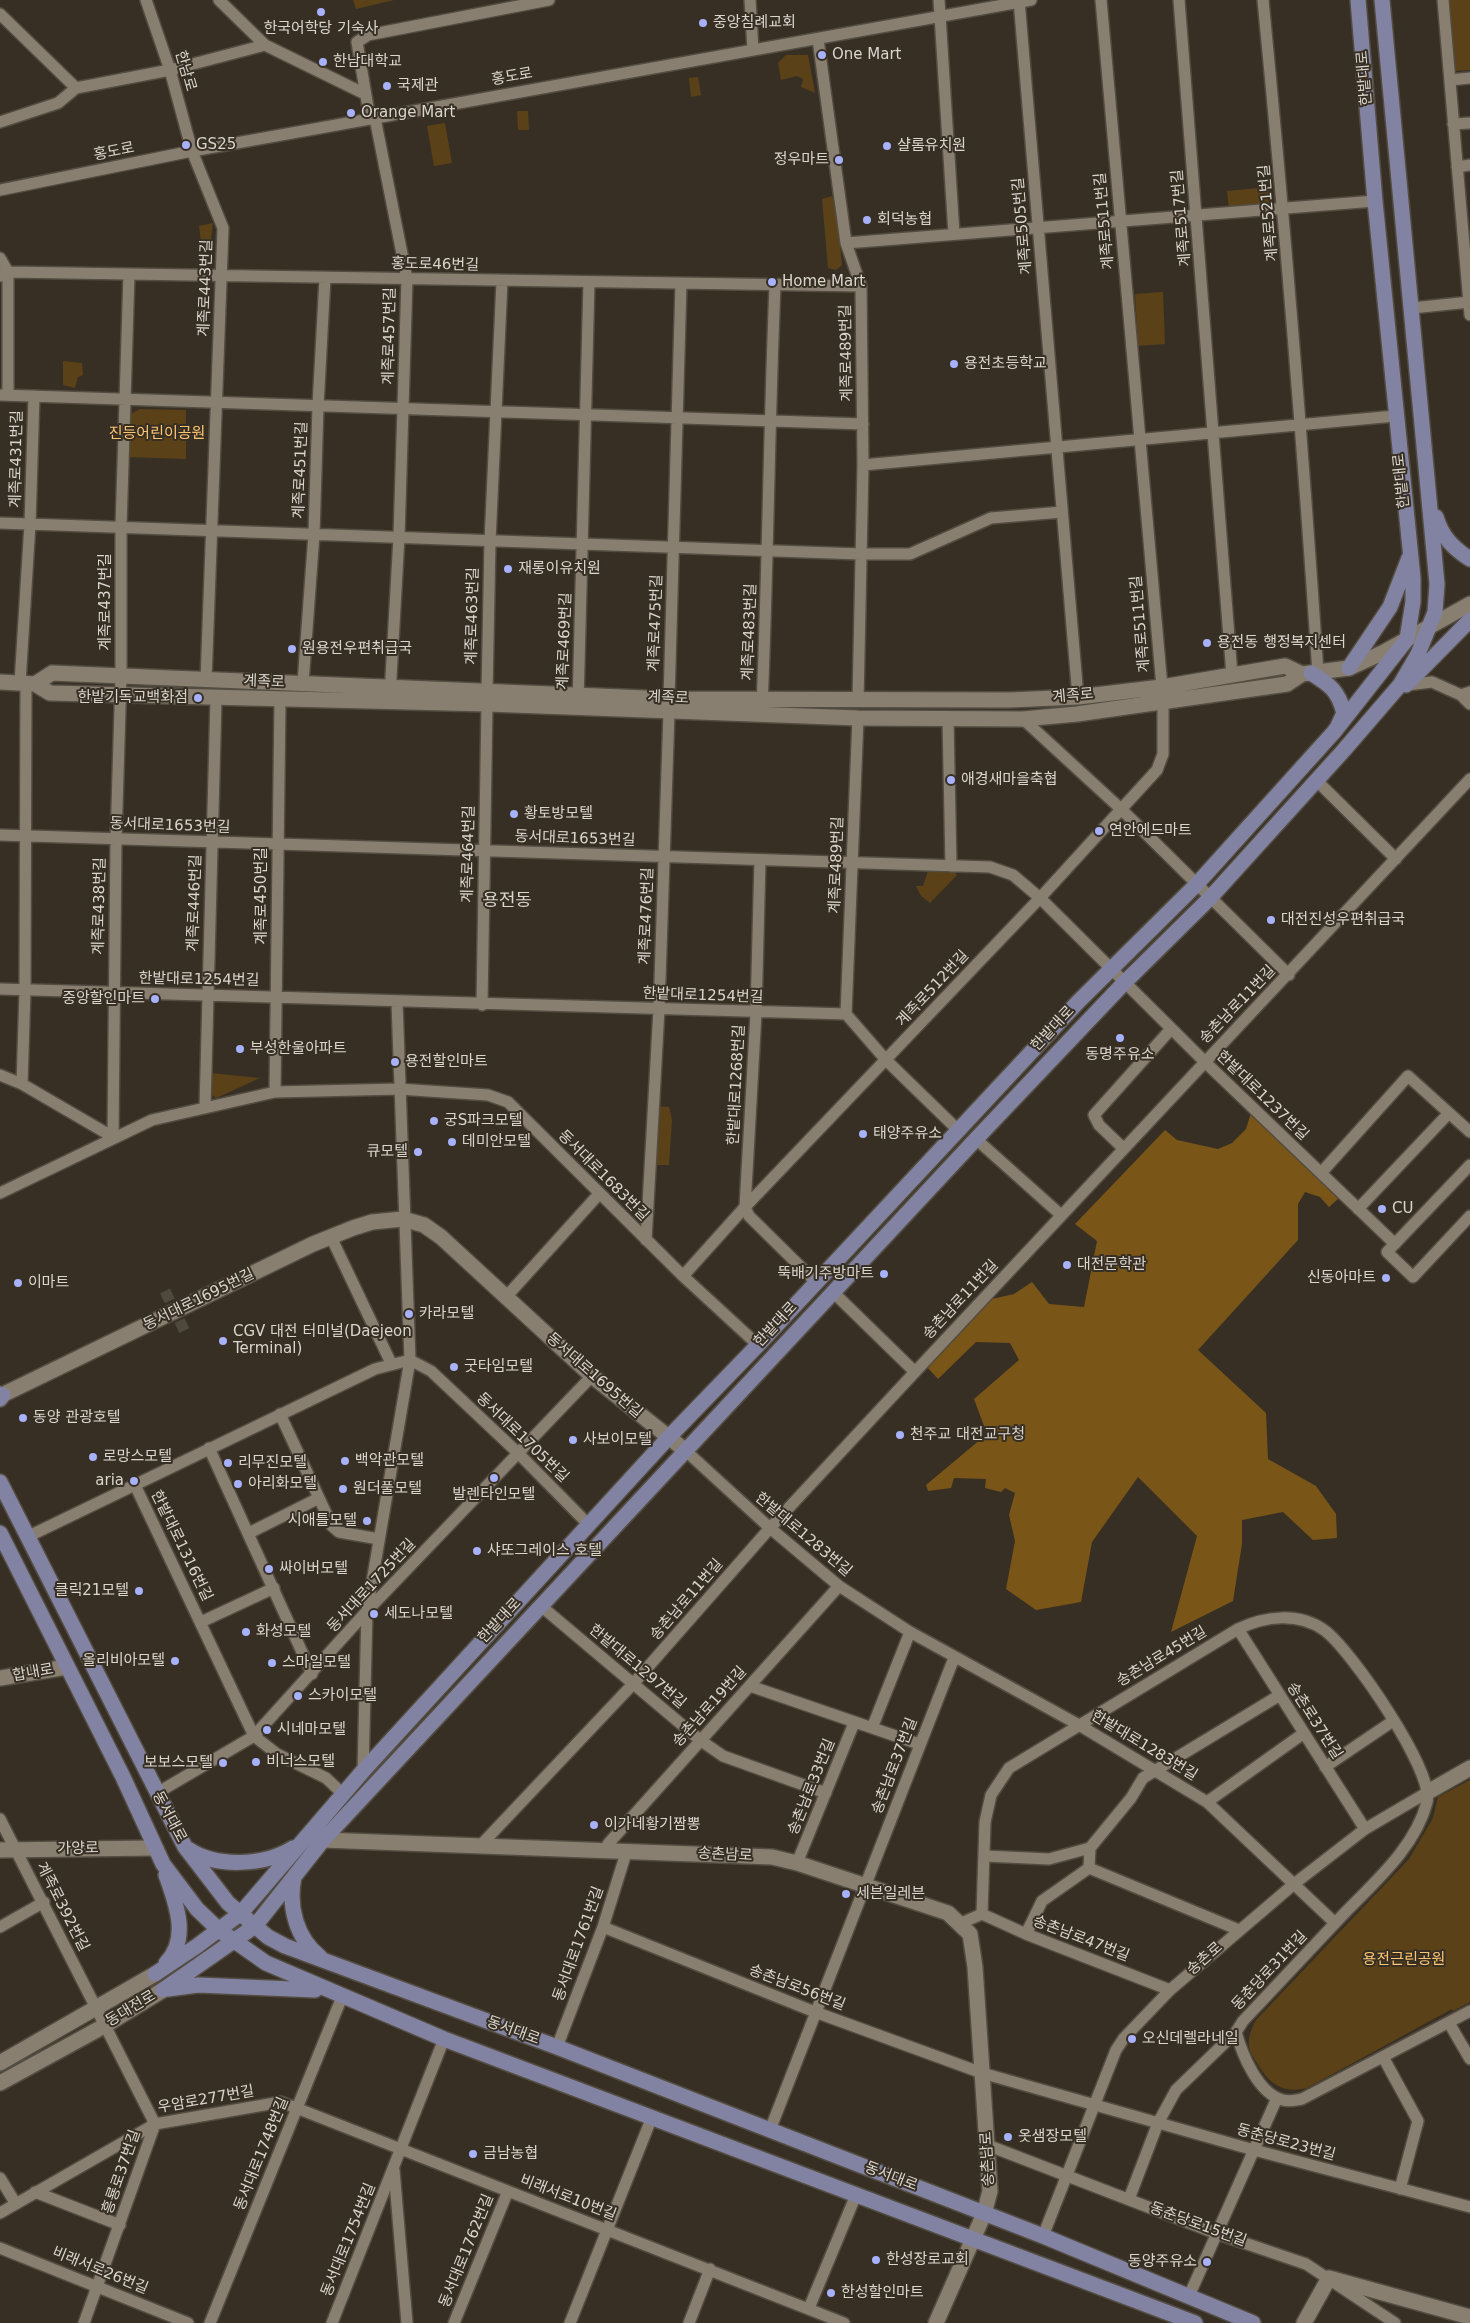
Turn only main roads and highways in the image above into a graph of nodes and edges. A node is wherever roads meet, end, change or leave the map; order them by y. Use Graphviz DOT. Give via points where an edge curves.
graph roads {
  1 [pos="1358,0"];
  2 [pos="1382,0"];
  3 [pos="1428,471"];
  4 [pos="1410,554"];
  5 [pos="1470,559"];
  6 [pos="1470,604"];
  7 [pos="1470,620"];
  8 [pos="1430,625"];
  9 [pos="1408,639"];
  10 [pos="1349,668"];
  11 [pos="1310,673"];
  12 [pos="0,682"];
  13 [pos="27,684"];
  14 [pos="390,695"];
  15 [pos="762,707"];
  16 [pos="1374,714"];
  17 [pos="1334,732"];
  18 [pos="1,1396"];
  19 [pos="668,1438"];
  20 [pos="686,1451"];
  21 [pos="0,1482"];
  22 [pos="0,1533"];
  23 [pos="67,1667"];
  24 [pos="0,1678"];
  25 [pos="1470,1768"];
  26 [pos="1428,1792"];
  27 [pos="323,1840"];
  28 [pos="300,1842"];
  29 [pos="185,1847"];
  30 [pos="155,1848"];
  31 [pos="0,1850"];
  32 [pos="163,1864"];
  33 [pos="294,1877"];
  34 [pos="241,1913"];
  35 [pos="255,1926"];
  36 [pos="219,1930"];
  37 [pos="234,1941"];
  38 [pos="329,1964"];
  39 [pos="155,1974"];
  40 [pos="163,1990"];
  41 [pos="337,1994"];
  42 [pos="0,2063"];
  43 [pos="0,2083"];
  44 [pos="984,2214"];
  45 [pos="973,2240"];
  46 [pos="1470,2317"];
  47 [pos="1178,2320"];
  48 [pos="936,2323"];
  49 [pos="1195,2323"];
  50 [pos="1253,2323"];
  51 [pos="1304,2323"];
  1 -- 4 [label="main road, 한밭대로"];
  2 -- 3 [label="main road, 한밭대로"];
  3 -- 5 [label="main road" via="1439,529 1451,546"];
  3 -- 8 [label="main road, 한밭대로" via="1437,591"];
  4 -- 9 [label="main road, 한밭대로" via="1413,589"];
  4 -- 10 [label="main road" via="1390,607"];
  6 -- 8 [label="main road, 계족로"];
  7 -- 16 [label="main road" via="1387,706"];
  8 -- 9 [label="main road, 계족로"];
  8 -- 16 [label="main road, 한밭대로" via="1400,685"];
  9 -- 10 [label="main road, 계족로"];
  9 -- 17 [label="main road, 한밭대로"];
  10 -- 11 [label="main road, 계족로"];
  11 -- 15 [label="main road, 계족로" via="1285,666 1162,687 1078,697 858,701"];
  11 -- 15 [label="main road, 계족로" via="1287,684 1163,703 1023,719 858,718"];
  11 -- 17 [label="main road" via="1340,697 1344,712"];
  12 -- 13 [label="main road, 계족로"];
  13 -- 14 [label="main road, 계족로" via="50,693 216,699"];
  13 -- 14 [label="main road, 계족로" via="52,673 303,683"];
  14 -- 15 [label="main road, 계족로"];
  16 -- 20 [label="main road, 한밭대로" via="1210,898 976,1139"];
  17 -- 19 [label="main road, 한밭대로" via="1196,885 1110,968"];
  18 -- 19 [label="main road, 동서대로1695번길" via="331,1237 372,1222 403,1219 424,1225 441,1237 592,1376"];
  19 -- 20 [label="main road, 동서대로1695번길"];
  19 -- 28 [label="main road, 한밭대로"];
  20 -- 27 [label="main road, 한밭대로"];
  21 -- 29 [label="main road, 동서대로"];
  22 -- 23 [label="main road, 동서대로"];
  23 -- 24 [label="main road, 합내로"];
  23 -- 30 [label="main road, 동서대로"];
  25 -- 26 [label="main road, 송촌로"];
  27 -- 33 [label="main road, 한밭대로"];
  27 -- 44 [label="main road, 송촌남로" via="772,1857 948,1913 970,1934 975,1967 990,2191"];
  28 -- 29 [label="main road" via="274,1856 236,1862 207,1858"];
  28 -- 34 [label="main road, 한밭대로"];
  29 -- 34 [label="main road, 동서대로" via="222,1896"];
  30 -- 31 [label="main road, 가양로"];
  30 -- 32 [label="main road, 동서대로"];
  32 -- 36 [label="main road, 동서대로" via="197,1909"];
  32 -- 39 [label="main road" via="177,1911 179,1940 173,1955"];
  33 -- 35 [label="main road, 한밭대로"];
  33 -- 38 [label="main road" via="292,1904 297,1927 311,1949"];
  34 -- 35 [label="main road, 동서대로"];
  34 -- 36 [label="main road, 동대전로"];
  35 -- 37 [label="main road, 동대전로"];
  35 -- 38 [label="main road, 동서대로" via="275,1941"];
  36 -- 37 [label="main road, 동서대로"];
  36 -- 39 [label="main road, 동대전로"];
  37 -- 40 [label="main road, 동대전로"];
  37 -- 41 [label="main road, 동서대로" via="266,1963"];
  38 -- 44 [label="main road, 동서대로" via="557,2047"];
  39 -- 42 [label="main road, 동대전로"];
  40 -- 41 [label="main road" via="193,1985 233,1985 299,1988"];
  40 -- 43 [label="main road, 동대전로"];
  41 -- 45 [label="main road, 동서대로" via="444,2039"];
  44 -- 45 [label="main road, 송촌남로"];
  44 -- 50 [label="main road, 동서대로"];
  45 -- 47 [label="main road, 동서대로"];
  45 -- 48 [label="main road, 송촌남로"];
  46 -- 51 [label="main road, 동춘당로15번길" via="1329,2278"];
  47 -- 49 [label="main road, 동서대로"];
}
